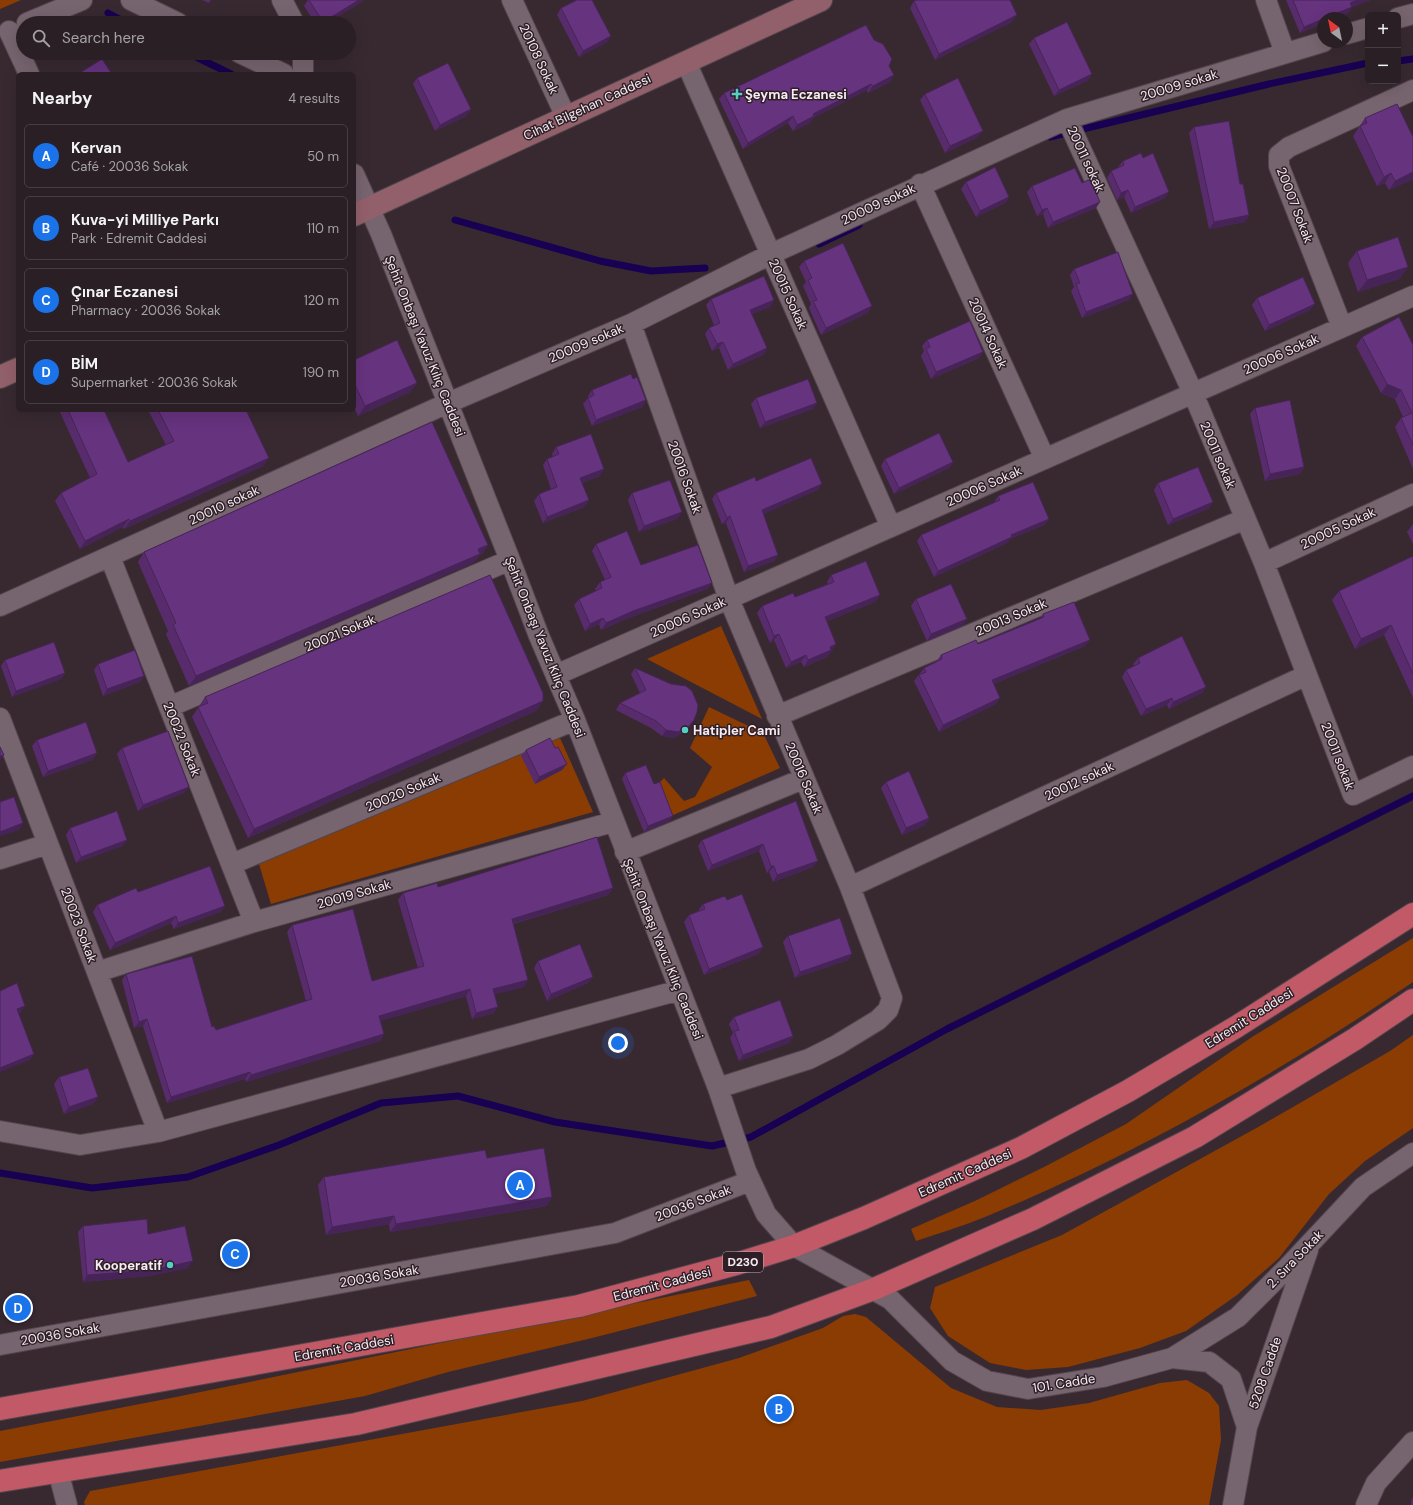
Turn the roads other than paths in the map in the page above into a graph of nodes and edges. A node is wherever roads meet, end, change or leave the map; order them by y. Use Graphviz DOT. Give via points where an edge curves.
graph roads {
  1 [pos="82,0"];
  2 [pos="131,0"];
  3 [pos="282,0"];
  4 [pos="512,0"];
  5 [pos="821,0"];
  6 [pos="1266,0"];
  7 [pos="792,6"];
  8 [pos="1413,14"];
  9 [pos="44,16"];
  10 [pos="164,16"];
  11 [pos="290,16"];
  12 [pos="1401,17"];
  13 [pos="1365,29"];
  14 [pos="11,30"];
  15 [pos="1353,32"];
  16 [pos="16,42"];
  17 [pos="1317,44"];
  18 [pos="1285,53"];
  19 [pos="23,60"];
  20 [pos="255,60"];
  21 [pos="303,60"];
  22 [pos="686,62"];
  23 [pos="28,72"];
  24 [pos="280,72"];
  25 [pos="303,72"];
  26 [pos="1413,90"];
  27 [pos="566,117"];
  28 [pos="1068,120"];
  29 [pos="356,183"];
  30 [pos="921,185"];
  31 [pos="362,211"];
  32 [pos="770,254"];
  33 [pos="1413,296"];
  34 [pos="631,324"];
  35 [pos="1342,327"];
  36 [pos="16,370"];
  37 [pos="0,377"];
  38 [pos="1193,393"];
  39 [pos="448,403"];
  40 [pos="1045,458"];
  41 [pos="1413,494"];
  42 [pos="1245,519"];
  43 [pos="891,527"];
  44 [pos="110,557"];
  45 [pos="510,560"];
  46 [pos="1264,563"];
  47 [pos="729,599"];
  48 [pos="0,606"];
  49 [pos="556,675"];
  50 [pos="1307,675"];
  51 [pos="169,707"];
  52 [pos="777,716"];
  53 [pos="0,718"];
  54 [pos="575,720"];
  55 [pos="1413,766"];
  56 [pos="804,779"];
  57 [pos="613,822"];
  58 [pos="48,844"];
  59 [pos="625,852"];
  60 [pos="0,859"];
  61 [pos="232,864"];
  62 [pos="850,887"];
  63 [pos="1413,914"];
  64 [pos="254,922"];
  65 [pos="97,972"];
  66 [pos="680,990"];
  67 [pos="1413,1000"];
  68 [pos="718,1088"];
  69 [pos="0,1131"];
  70 [pos="158,1132"];
  71 [pos="1413,1153"];
  72 [pos="748,1176"];
  73 [pos="1310,1243"];
  74 [pos="794,1246"];
  75 [pos="874,1289"];
  76 [pos="0,1344"];
  77 [pos="1172,1358"];
  78 [pos="0,1409"];
  79 [pos="1247,1427"];
  80 [pos="1413,1442"];
  81 [pos="58,1471"];
  82 [pos="0,1481"];
  83 [pos="67,1505"];
  84 [pos="1233,1505"];
  85 [pos="1366,1505"];
  1 -- 9 [label="street"];
  2 -- 10 [label="street"];
  3 -- 11 [label="street"];
  4 -- 27 [label="street, 20108 Sokak"];
  5 -- 7 [label="main road, Cihat Bilgehan Caddesi"];
  6 -- 18 [label="street"];
  7 -- 22 [label="main road, Cihat Bilgehan Caddesi"];
  8 -- 12 [label="street"];
  13 -- 15 [label="street"];
  14 -- 16 [label="street"];
  17 -- 18 [label="street, 20009 sokak"];
  18 -- 28 [label="street, 20009 sokak"];
  19 -- 23 [label="street"];
  20 -- 24 [label="street"];
  21 -- 25 [label="street"];
  22 -- 27 [label="main road, Cihat Bilgehan Caddesi"];
  22 -- 32 [label="street, 20015 Sokak"];
  26 -- 35 [label="street, 20007 Sokak" via="1289,147 1279,155 1279,166"];
  27 -- 31 [label="main road, Cihat Bilgehan Caddesi"];
  28 -- 30 [label="street, 20009 sokak"];
  28 -- 38 [label="street, 20011 sokak"];
  29 -- 31 [label="street, Şehit Onbaşı Yavuz Kılıç Caddesi"];
  30 -- 32 [label="street, 20009 sokak"];
  30 -- 40 [label="street, 20014 Sokak"];
  31 -- 39 [label="street, Şehit Onbaşı Yavuz Kılıç Caddesi"];
  32 -- 34 [label="street, 20009 sokak"];
  32 -- 43 [label="street, 20015 Sokak"];
  33 -- 35 [label="street, 20006 Sokak"];
  34 -- 39 [label="street, 20009 sokak"];
  34 -- 47 [label="street, 20016 Sokak"];
  35 -- 38 [label="street, 20006 Sokak"];
  36 -- 37 [label="main road"];
  38 -- 40 [label="street, 20006 Sokak"];
  38 -- 42 [label="street, 20011 sokak"];
  39 -- 44 [label="street, 20010 sokak"];
  39 -- 45 [label="street, Şehit Onbaşı Yavuz Kılıç Caddesi"];
  40 -- 43 [label="street, 20006 Sokak"];
  41 -- 46 [label="street, 20005 Sokak"];
  42 -- 46 [label="street, 20011 sokak"];
  42 -- 52 [label="street, 20013 Sokak"];
  43 -- 47 [label="street, 20006 Sokak"];
  44 -- 48 [label="street, 20010 sokak"];
  44 -- 51 [label="street, 20022 Sokak"];
  45 -- 49 [label="street, Şehit Onbaşı Yavuz Kılıç Caddesi"];
  45 -- 51 [label="street, 20021 Sokak"];
  46 -- 50 [label="street, 20011 sokak"];
  47 -- 49 [label="street, 20006 Sokak"];
  47 -- 52 [label="street, 20016 Sokak"];
  49 -- 54 [label="street, Şehit Onbaşı Yavuz Kılıç Caddesi"];
  50 -- 55 [label="street, 20011 sokak" via="1353,795"];
  50 -- 62 [label="street, 20012 sokak"];
  51 -- 61 [label="street, 20022 Sokak"];
  52 -- 56 [label="street, 20016 Sokak"];
  53 -- 58 [label="street, 20023 Sokak"];
  54 -- 57 [label="street, Şehit Onbaşı Yavuz Kılıç Caddesi"];
  54 -- 61 [label="street, 20020 Sokak"];
  56 -- 59 [label="street"];
  56 -- 62 [label="street, 20016 Sokak"];
  57 -- 59 [label="street, Şehit Onbaşı Yavuz Kılıç Caddesi"];
  57 -- 64 [label="street, 20019 Sokak"];
  58 -- 60 [label="street"];
  58 -- 65 [label="street, 20023 Sokak"];
  59 -- 66 [label="street, Şehit Onbaşı Yavuz Kılıç Caddesi"];
  61 -- 64 [label="street, 20022 Sokak"];
  62 -- 68 [label="street, 20016 Sokak" via="892,998 888,1010 865,1030 808,1059"];
  63 -- 74 [label="highway, Edremit Caddesi / D230" via="1236,1027 1128,1091 1021,1148 864,1218"];
  64 -- 65 [label="street, 20019 Sokak"];
  65 -- 70 [label="street, 20023 Sokak"];
  66 -- 68 [label="street, Şehit Onbaşı Yavuz Kılıç Caddesi"];
  66 -- 70 [label="street"];
  67 -- 75 [label="highway" via="1355,1039 1195,1137 1033,1219"];
  68 -- 72 [label="street, Şehit Onbaşı Yavuz Kılıç Caddesi"];
  69 -- 70 [label="street" via="80,1145"];
  71 -- 73 [label="street, 2. Sıra Sokak" via="1363,1187"];
  72 -- 74 [label="street, Şehit Onbaşı Yavuz Kılıç Caddesi" via="766,1214"];
  72 -- 76 [label="street, 20036 Sokak" via="615,1234"];
  73 -- 77 [label="street, 2. Sıra Sokak" via="1238,1317"];
  73 -- 79 [label="street, 5208 Cadde"];
  74 -- 75 [label="street, 101. Cadde"];
  74 -- 78 [label="highway, Edremit Caddesi / D230" via="580,1306"];
  75 -- 77 [label="street, 101. Cadde" via="890,1299 952,1361 987,1381 1028,1389 1103,1377"];
  75 -- 81 [label="highway" via="771,1326 356,1424"];
  77 -- 79 [label="street, 101. Cadde" via="1209,1362 1231,1379"];
  79 -- 84 [label="street, 5208 Cadde"];
  80 -- 85 [label="street" via="1376,1483"];
  81 -- 82 [label="highway"];
  81 -- 83 [label="street"];
}
